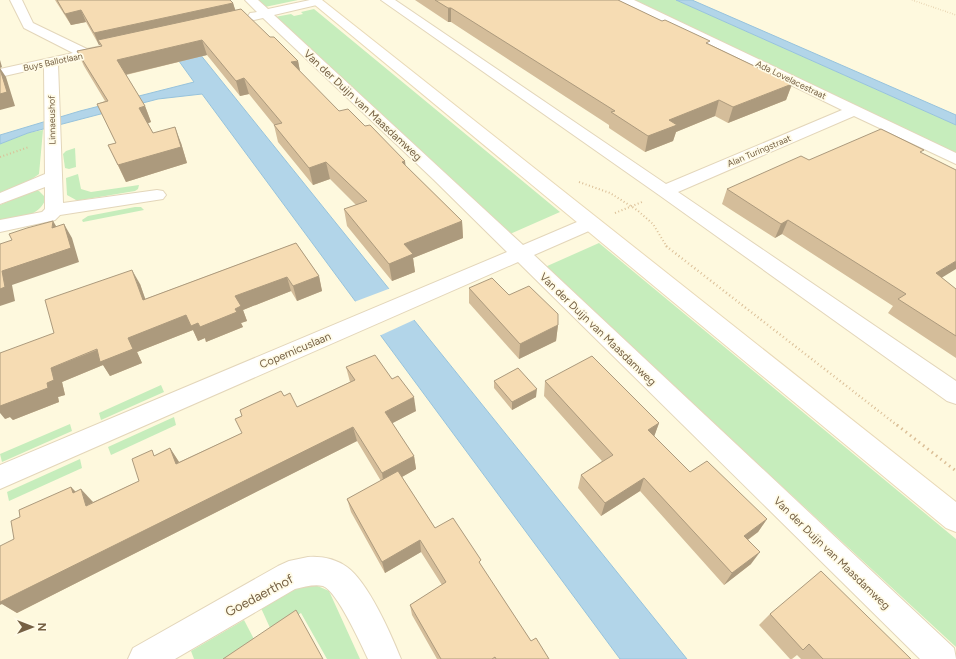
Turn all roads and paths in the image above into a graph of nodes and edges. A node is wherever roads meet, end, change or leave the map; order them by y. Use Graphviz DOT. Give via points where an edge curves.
graph roads {
  1 [pos="12,0"];
  2 [pos="387,0"];
  3 [pos="625,0"];
  4 [pos="912,0"];
  5 [pos="316,1"];
  6 [pos="253,11"];
  7 [pos="956,15"];
  8 [pos="123,46"];
  9 [pos="86,54"];
  10 [pos="51,62"];
  11 [pos="0,73"];
  12 [pos="854,110"];
  13 [pos="52,128"];
  14 [pos="0,157"];
  15 [pos="956,159"];
  16 [pos="53,177"];
  17 [pos="575,178"];
  18 [pos="665,191"];
  19 [pos="157,195"];
  20 [pos="0,200"];
  21 [pos="54,210"];
  22 [pos="590,223"];
  23 [pos="0,226"];
  24 [pos="519,254"];
  25 [pos="956,394"];
  26 [pos="956,471"];
  27 [pos="0,477"];
  28 [pos="956,519"];
  29 [pos="144,659"];
  30 [pos="385,659"];
  31 [pos="943,659"];
  1 -- 9 [label="street" via="28,25"];
  2 -- 18 [label="street"];
  3 -- 12 [label="street, Ada Lovelacestraat"];
  4 -- 7 [label="path"];
  5 -- 6 [label="street"];
  5 -- 22 [label="street"];
  6 -- 24 [label="street, Van der Duijn van Maasdamweg" via="439,175"];
  8 -- 9 [label="street, Buys Ballotlaan"];
  9 -- 10 [label="street, Buys Ballotlaan"];
  10 -- 11 [label="street, Buys Ballotlaan"];
  10 -- 13 [label="street, Linnaeushof"];
  12 -- 15 [label="street, Ada Lovelacestraat"];
  12 -- 18 [label="street, Alan Turingstraat"];
  13 -- 14 [label="path"];
  13 -- 16 [label="street, Linnaeushof"];
  16 -- 20 [label="street"];
  16 -- 21 [label="street, Linnaeushof"];
  17 -- 26 [label="path" via="585,185 605,190 632,207 650,221 662,243 669,249"];
  18 -- 25 [label="street"];
  19 -- 21 [label="street"];
  21 -- 23 [label="street" via="48,216"];
  22 -- 24 [label="street, Copernicuslaan"];
  22 -- 28 [label="street"];
  24 -- 27 [label="street, Copernicuslaan"];
  24 -- 31 [label="street, Van der Duijn van Maasdamweg"];
  29 -- 30 [label="street, Goedaerthof" via="289,576 310,570 330,573 343,582"];
}
